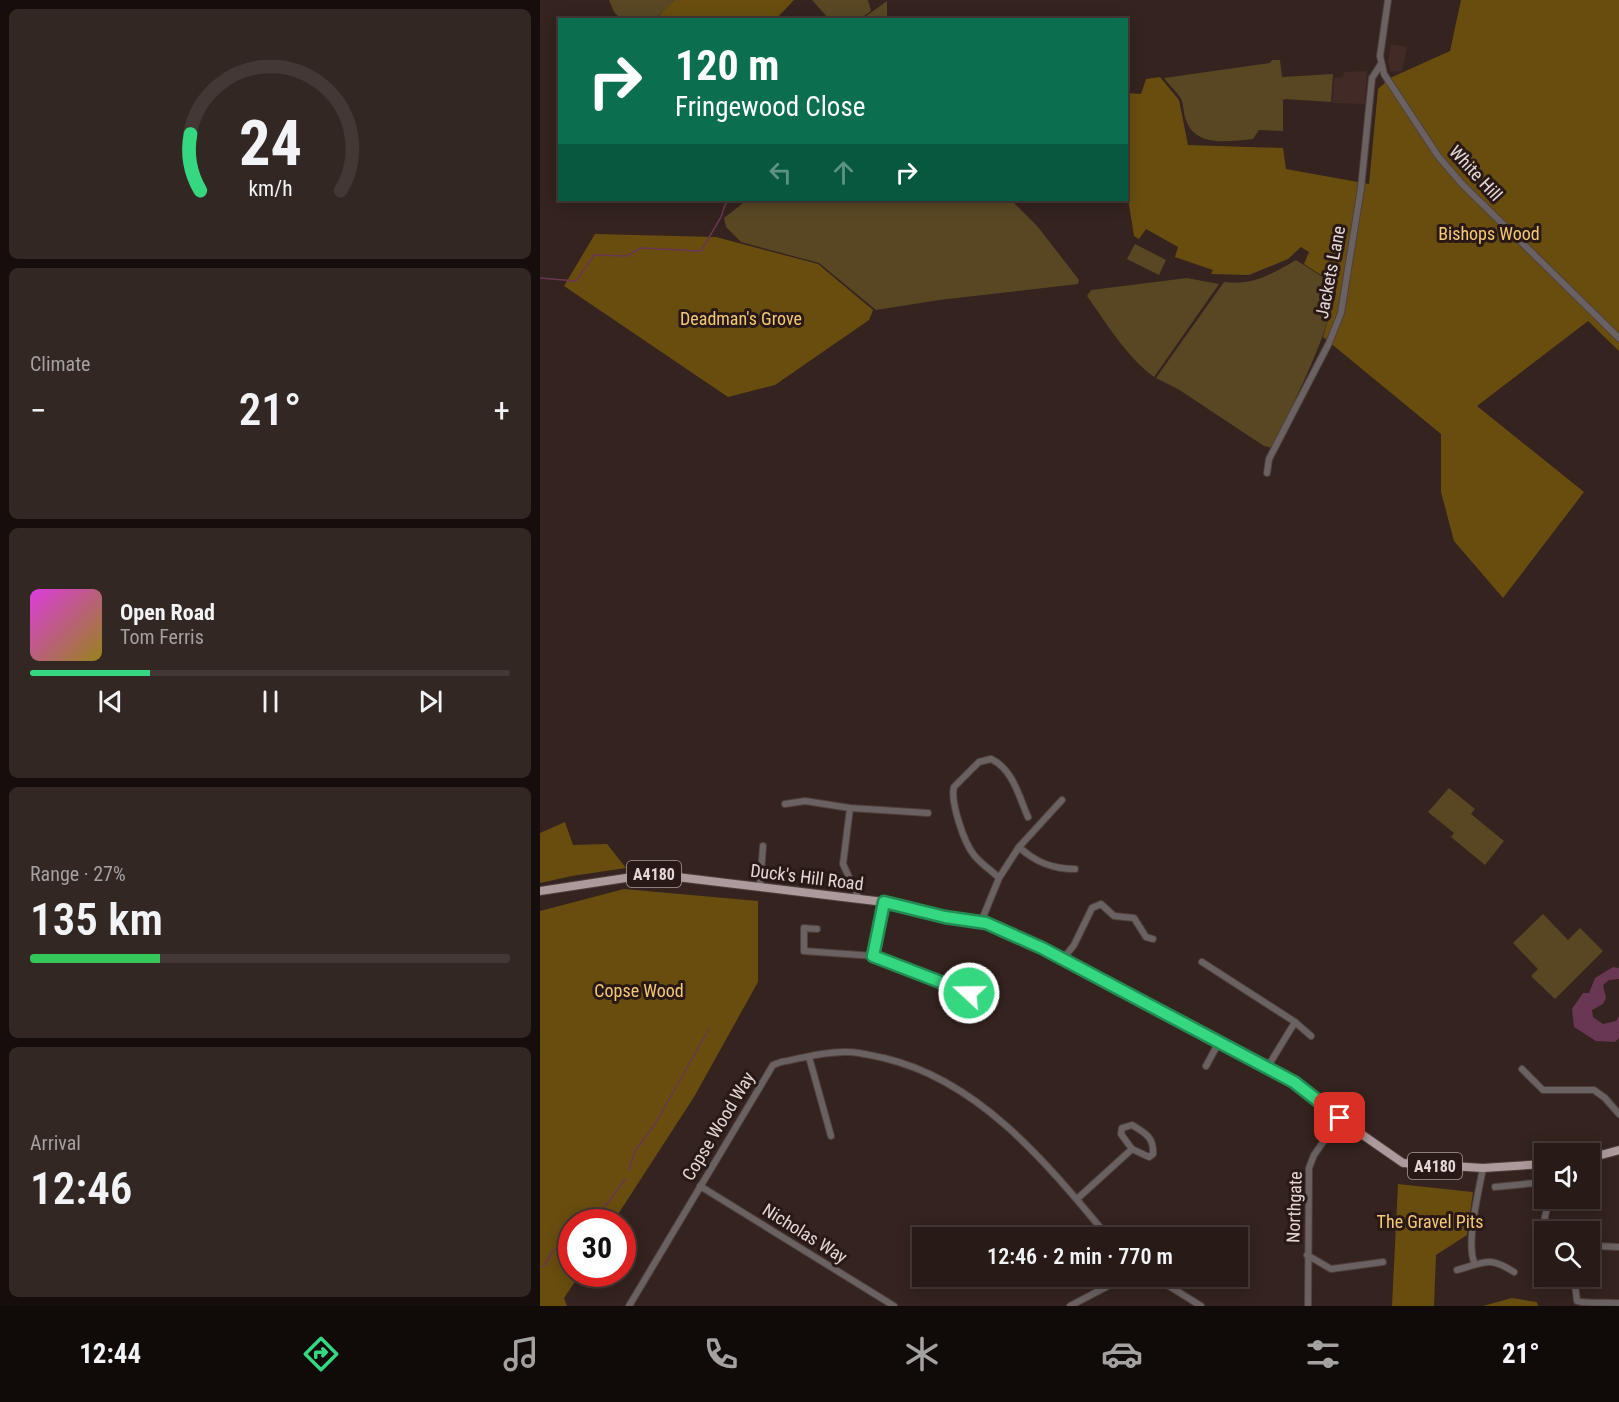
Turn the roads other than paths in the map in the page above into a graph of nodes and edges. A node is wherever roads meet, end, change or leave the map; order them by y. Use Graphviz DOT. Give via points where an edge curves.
graph roads {
  1 [pos="1388,0"];
  2 [pos="1381,64"];
  3 [pos="1619,338"];
  4 [pos="1267,473"];
  5 [pos="1062,800"];
  6 [pos="785,804"];
  7 [pos="850,808"];
  8 [pos="928,813"];
  9 [pos="1028,817"];
  10 [pos="763,846"];
  11 [pos="1019,847"];
  12 [pos="1075,869"];
  13 [pos="999,878"];
  14 [pos="760,886"];
  15 [pos="540,891"];
  16 [pos="859,899"];
  17 [pos="884,902"];
  18 [pos="981,922"];
  19 [pos="817,929"];
  20 [pos="1153,939"];
  21 [pos="873,956"];
  22 [pos="1062,959"];
  23 [pos="1202,962"];
  24 [pos="988,1000"];
  25 [pos="1295,1022"];
  26 [pos="1311,1036"];
  27 [pos="1219,1042"];
  28 [pos="809,1057"];
  29 [pos="1206,1066"];
  30 [pos="1266,1068"];
  31 [pos="1522,1070"];
  32 [pos="1618,1112"];
  33 [pos="1340,1118"];
  34 [pos="831,1136"];
  35 [pos="1132,1149"];
  36 [pos="1619,1150"];
  37 [pos="1600,1155"];
  38 [pos="1534,1165"];
  39 [pos="1483,1168"];
  40 [pos="1534,1183"];
  41 [pos="700,1186"];
  42 [pos="1495,1186"];
  43 [pos="1077,1199"];
  44 [pos="1100,1227"];
  45 [pos="1600,1246"];
  46 [pos="1619,1247"];
  47 [pos="1307,1255"];
  48 [pos="1383,1262"];
  49 [pos="1475,1264"];
  50 [pos="1457,1270"];
  51 [pos="1514,1272"];
  52 [pos="1106,1287"];
  53 [pos="1171,1287"];
  54 [pos="1575,1287"];
  55 [pos="1619,1303"];
  56 [pos="629,1306"];
  57 [pos="894,1306"];
  58 [pos="1070,1306"];
  59 [pos="1201,1306"];
  60 [pos="1308,1306"];
  1 -- 2 [label="street"];
  2 -- 3 [label="street, White Hill" via="1388,82 1462,184"];
  2 -- 4 [label="street, Jackets Lane" via="1372,78 1361,188 1341,313 1269,459"];
  5 -- 11 [label="street"];
  6 -- 7 [label="street" via="805,801"];
  7 -- 8 [label="street"];
  7 -- 16 [label="street" via="843,864"];
  9 -- 13 [label="street" via="1013,781 1003,766 991,759 979,762 954,787 954,804 965,839 974,855"];
  10 -- 14 [label="street"];
  11 -- 12 [label="street" via="1032,859 1058,869"];
  11 -- 13 [label="street"];
  13 -- 18 [label="street"];
  14 -- 15 [label="main road, Duck's Hill Road / A4180" via="652,874"];
  14 -- 16 [label="main road, Duck's Hill Road / A4180"];
  16 -- 17 [label="main road, Duck's Hill Road / A4180"];
  17 -- 18 [label="main road, Duck's Hill Road / A4180"];
  17 -- 21 [label="street"];
  18 -- 22 [label="main road, Duck's Hill Road / A4180"];
  19 -- 21 [label="street" via="804,928 804,951"];
  20 -- 22 [label="street" via="1146,937 1134,918 1114,916 1101,904 1092,908 1074,945"];
  21 -- 24 [label="street"];
  22 -- 27 [label="main road, Duck's Hill Road / A4180"];
  23 -- 25 [label="street"];
  25 -- 26 [label="street"];
  25 -- 30 [label="street"];
  27 -- 29 [label="street"];
  27 -- 30 [label="main road, Duck's Hill Road / A4180"];
  28 -- 34 [label="street"];
  28 -- 41 [label="street, Copse Wood Way" via="773,1065"];
  28 -- 43 [label="street, Copse Wood Way" via="850,1052 907,1064 934,1076 997,1118"];
  30 -- 33 [label="main road, Duck's Hill Road / A4180" via="1294,1082"];
  31 -- 32 [label="street" via="1543,1090 1594,1090"];
  33 -- 39 [label="main road, Duck's Hill Road / A4180" via="1403,1163"];
  33 -- 47 [label="street, Northgate" via="1309,1168"];
  35 -- 35 [label="street" via="1149,1157 1154,1146 1150,1138 1132,1125 1122,1128 1121,1134"];
  35 -- 43 [label="street"];
  36 -- 37 [label="main road"];
  38 -- 39 [label="main road, Duck's Hill Road / A4180"];
  39 -- 49 [label="street" via="1471,1241"];
  40 -- 42 [label="street"];
  41 -- 56 [label="street, Copse Wood Way"];
  41 -- 57 [label="street, Nicholas Way"];
  43 -- 44 [label="street, Copse Wood Way"];
  45 -- 46 [label="street"];
  47 -- 48 [label="street" via="1331,1269"];
  47 -- 60 [label="street, Northgate"];
  49 -- 50 [label="street"];
  49 -- 51 [label="street" via="1500,1262"];
  52 -- 58 [label="street"];
  53 -- 59 [label="street"];
  54 -- 55 [label="street" via="1577,1301"];
}
